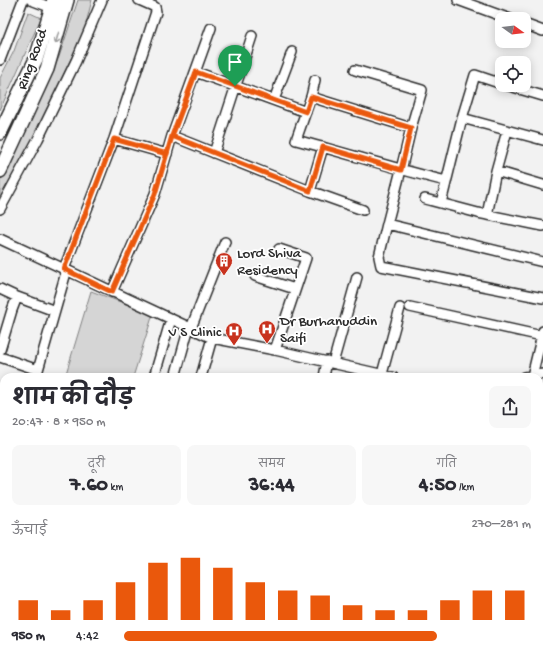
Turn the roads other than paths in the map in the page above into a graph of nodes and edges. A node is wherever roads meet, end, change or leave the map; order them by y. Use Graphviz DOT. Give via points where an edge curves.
graph roads {
  1 [pos="23,0"];
  2 [pos="31,0"];
  3 [pos="67,0"];
  4 [pos="102,0"];
  5 [pos="139,0"];
  6 [pos="458,0"];
  7 [pos="53,4"];
  8 [pos="495,14"];
  9 [pos="531,27"];
  10 [pos="211,28"];
  11 [pos="543,31"];
  12 [pos="252,36"];
  13 [pos="292,52"];
  14 [pos="0,60"];
  15 [pos="354,70"];
  16 [pos="196,72"];
  17 [pos="315,80"];
  18 [pos="495,82"];
  19 [pos="235,86"];
  20 [pos="530,92"];
  21 [pos="543,96"];
  22 [pos="311,97"];
  23 [pos="274,100"];
  24 [pos="306,112"];
  25 [pos="462,118"];
  26 [pos="411,128"];
  27 [pos="507,131"];
  28 [pos="0,133"];
  29 [pos="172,136"];
  30 [pos="114,139"];
  31 [pos="543,140"];
  32 [pos="323,147"];
  33 [pos="214,153"];
  34 [pos="167,154"];
  35 [pos="401,170"];
  36 [pos="0,171"];
  37 [pos="496,171"];
  38 [pos="446,181"];
  39 [pos="543,185"];
  40 [pos="310,191"];
  41 [pos="425,199"];
  42 [pos="441,203"];
  43 [pos="0,209"];
  44 [pos="363,210"];
  45 [pos="487,215"];
  46 [pos="387,224"];
  47 [pos="543,226"];
  48 [pos="0,238"];
  49 [pos="225,242"];
  50 [pos="279,249"];
  51 [pos="543,262"];
  52 [pos="64,269"];
  53 [pos="256,276"];
  54 [pos="357,277"];
  55 [pos="296,288"];
  56 [pos="0,289"];
  57 [pos="112,292"];
  58 [pos="17,297"];
  59 [pos="543,298"];
  60 [pos="410,307"];
  61 [pos="400,308"];
  62 [pos="55,311"];
  63 [pos="171,319"];
  64 [pos="190,328"];
  65 [pos="2,332"];
  66 [pos="542,333"];
  67 [pos="212,338"];
  68 [pos="0,350"];
  69 [pos="275,350"];
  70 [pos="0,357"];
  71 [pos="330,362"];
  72 [pos="35,373"];
  73 [pos="37,373"];
  74 [pos="155,373"];
  75 [pos="175,373"];
  76 [pos="203,373"];
  77 [pos="326,373"];
  78 [pos="378,373"];
  79 [pos="382,373"];
  80 [pos="529,373"];
  1 -- 14 [label="street"];
  2 -- 7 [label="street"];
  3 -- 36 [label="highway, Ring Road, one-way" via="47,69"];
  4 -- 43 [label="street" via="38,139"];
  5 -- 30 [label="street" via="155,7 156,12"];
  6 -- 8 [label="street"];
  7 -- 28 [label="highway, Ring Road" via="36,59"];
  9 -- 11 [label="street"];
  10 -- 16 [label="street"];
  12 -- 19 [label="street"];
  13 -- 23 [label="street"];
  15 -- 26 [label="street" via="422,90"];
  16 -- 19 [label="street"];
  16 -- 29 [label="street"];
  17 -- 22 [label="street"];
  18 -- 25 [label="street" via="475,75"];
  19 -- 23 [label="street"];
  19 -- 33 [label="street"];
  20 -- 21 [label="street"];
  22 -- 24 [label="street"];
  22 -- 26 [label="street"];
  23 -- 24 [label="street"];
  24 -- 32 [label="street" via="296,140"];
  25 -- 27 [label="street"];
  25 -- 38 [label="street"];
  26 -- 35 [label="street"];
  27 -- 31 [label="street"];
  27 -- 37 [label="street"];
  29 -- 33 [label="street"];
  29 -- 34 [label="street"];
  30 -- 34 [label="street"];
  30 -- 52 [label="street"];
  32 -- 35 [label="street"];
  32 -- 40 [label="street"];
  33 -- 40 [label="street"];
  34 -- 57 [label="street" via="155,194"];
  35 -- 38 [label="street"];
  35 -- 46 [label="street"];
  37 -- 39 [label="street"];
  37 -- 45 [label="street"];
  38 -- 42 [label="street"];
  40 -- 44 [label="street"];
  41 -- 42 [label="street"];
  42 -- 45 [label="street"];
  45 -- 47 [label="street"];
  46 -- 51 [label="street"];
  46 -- 59 [label="street" via="379,257 381,266"];
  48 -- 52 [label="street"];
  49 -- 64 [label="street"];
  50 -- 55 [label="street" via="306,258"];
  52 -- 57 [label="street"];
  52 -- 62 [label="street" via="65,276"];
  53 -- 55 [label="street"];
  54 -- 71 [label="street"];
  55 -- 69 [label="street"];
  56 -- 58 [label="street"];
  57 -- 63 [label="street"];
  58 -- 62 [label="street"];
  58 -- 65 [label="street"];
  60 -- 66 [label="street"];
  61 -- 79 [label="street"];
  62 -- 73 [label="street"];
  63 -- 64 [label="street"];
  63 -- 74 [label="street"];
  64 -- 67 [label="street"];
  64 -- 75 [label="street"];
  65 -- 68 [label="street"];
  66 -- 80 [label="street"];
  67 -- 69 [label="street"];
  67 -- 76 [label="street"];
  69 -- 71 [label="street"];
  70 -- 72 [label="street"];
  71 -- 77 [label="street"];
  71 -- 78 [label="street"];
}
